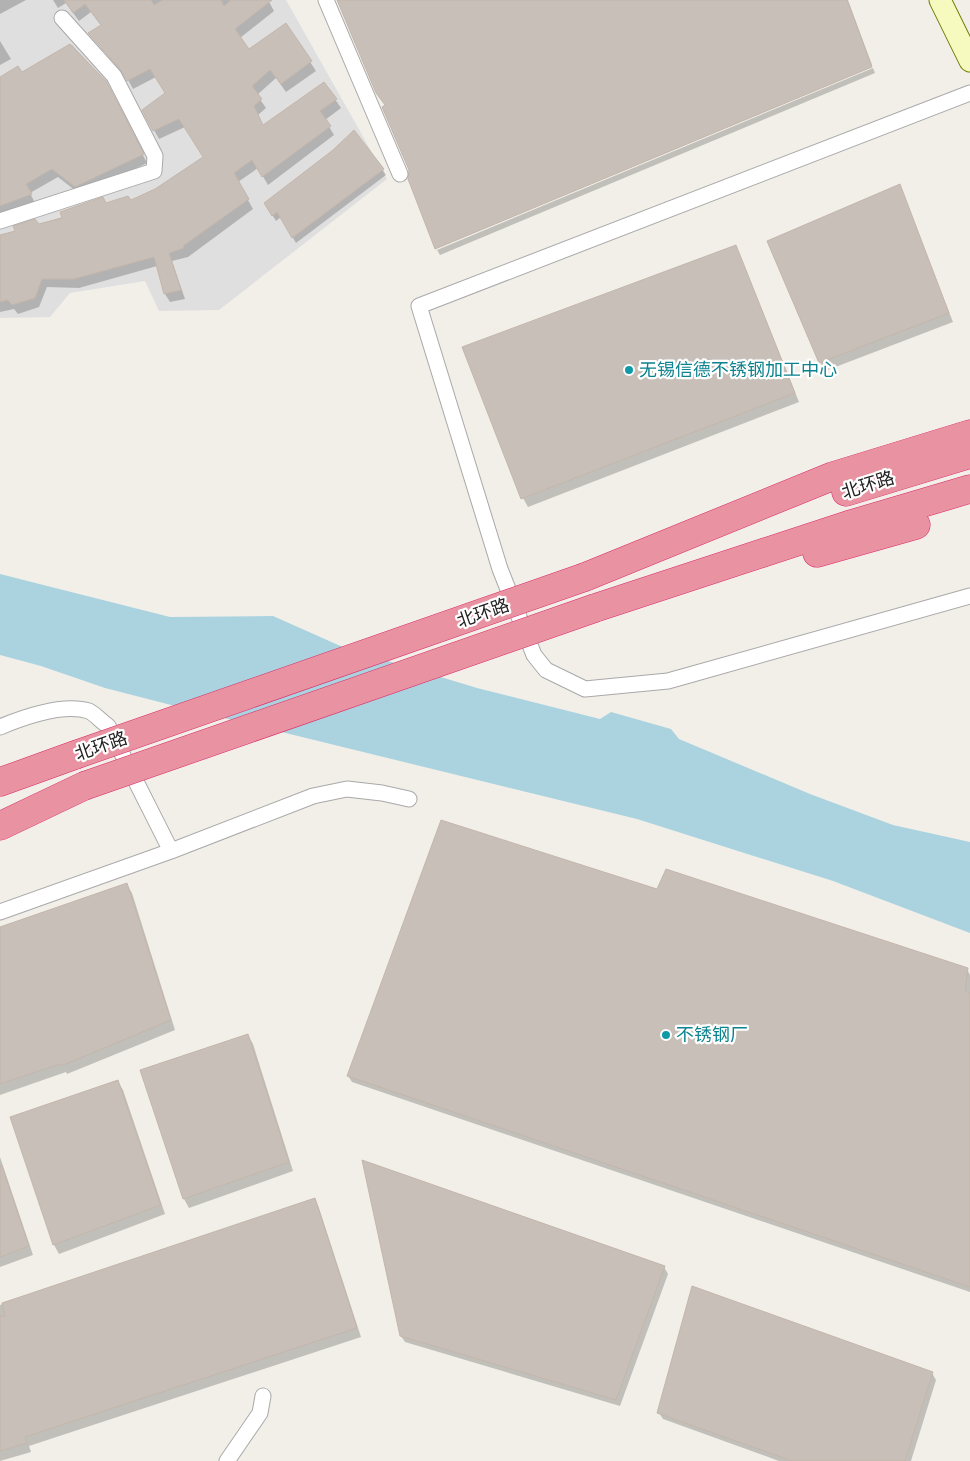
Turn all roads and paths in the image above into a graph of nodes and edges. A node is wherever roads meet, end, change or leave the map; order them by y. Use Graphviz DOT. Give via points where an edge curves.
graph roads {
  1 [pos="326,0"];
  2 [pos="940,0"];
  3 [pos="62,18"];
  4 [pos="970,61"];
  5 [pos="970,94"];
  6 [pos="400,174"];
  7 [pos="0,221"];
  8 [pos="970,434"];
  9 [pos="970,454"];
  10 [pos="970,489"];
  11 [pos="970,509"];
  12 [pos="585,577"];
  13 [pos="970,596"];
  14 [pos="595,608"];
  15 [pos="0,726"];
  16 [pos="75,755"];
  17 [pos="0,773"];
  18 [pos="0,782"];
  19 [pos="84,786"];
  20 [pos="409,799"];
  21 [pos="0,816"];
  22 [pos="0,826"];
  23 [pos="170,851"];
  24 [pos="0,912"];
  25 [pos="263,1396"];
  26 [pos="227,1461"];
  1 -- 6 [label="street"];
  2 -- 4 [label="street"];
  3 -- 7 [label="street" via="114,76 155,156 154,171"];
  5 -- 13 [label="street" via="419,306 500,569 534,655 546,670 585,689 668,681"];
  8 -- 12 [label="highway" via="833,476"];
  9 -- 12 [label="highway, 北环路"];
  10 -- 14 [label="highway, 北环路" via="848,525"];
  11 -- 14 [label="highway" via="854,544"];
  12 -- 16 [label="highway, 北环路, bridge"];
  14 -- 19 [label="highway, 北环路, bridge"];
  15 -- 23 [label="street" via="27,716 68,710 90,712 108,726"];
  16 -- 17 [label="highway"];
  16 -- 18 [label="highway, 北环路"];
  19 -- 21 [label="highway, 北环路"];
  19 -- 22 [label="highway"];
  20 -- 23 [label="street" via="347,789 313,796"];
  23 -- 24 [label="street"];
  25 -- 26 [label="street" via="260,1413"];
}
